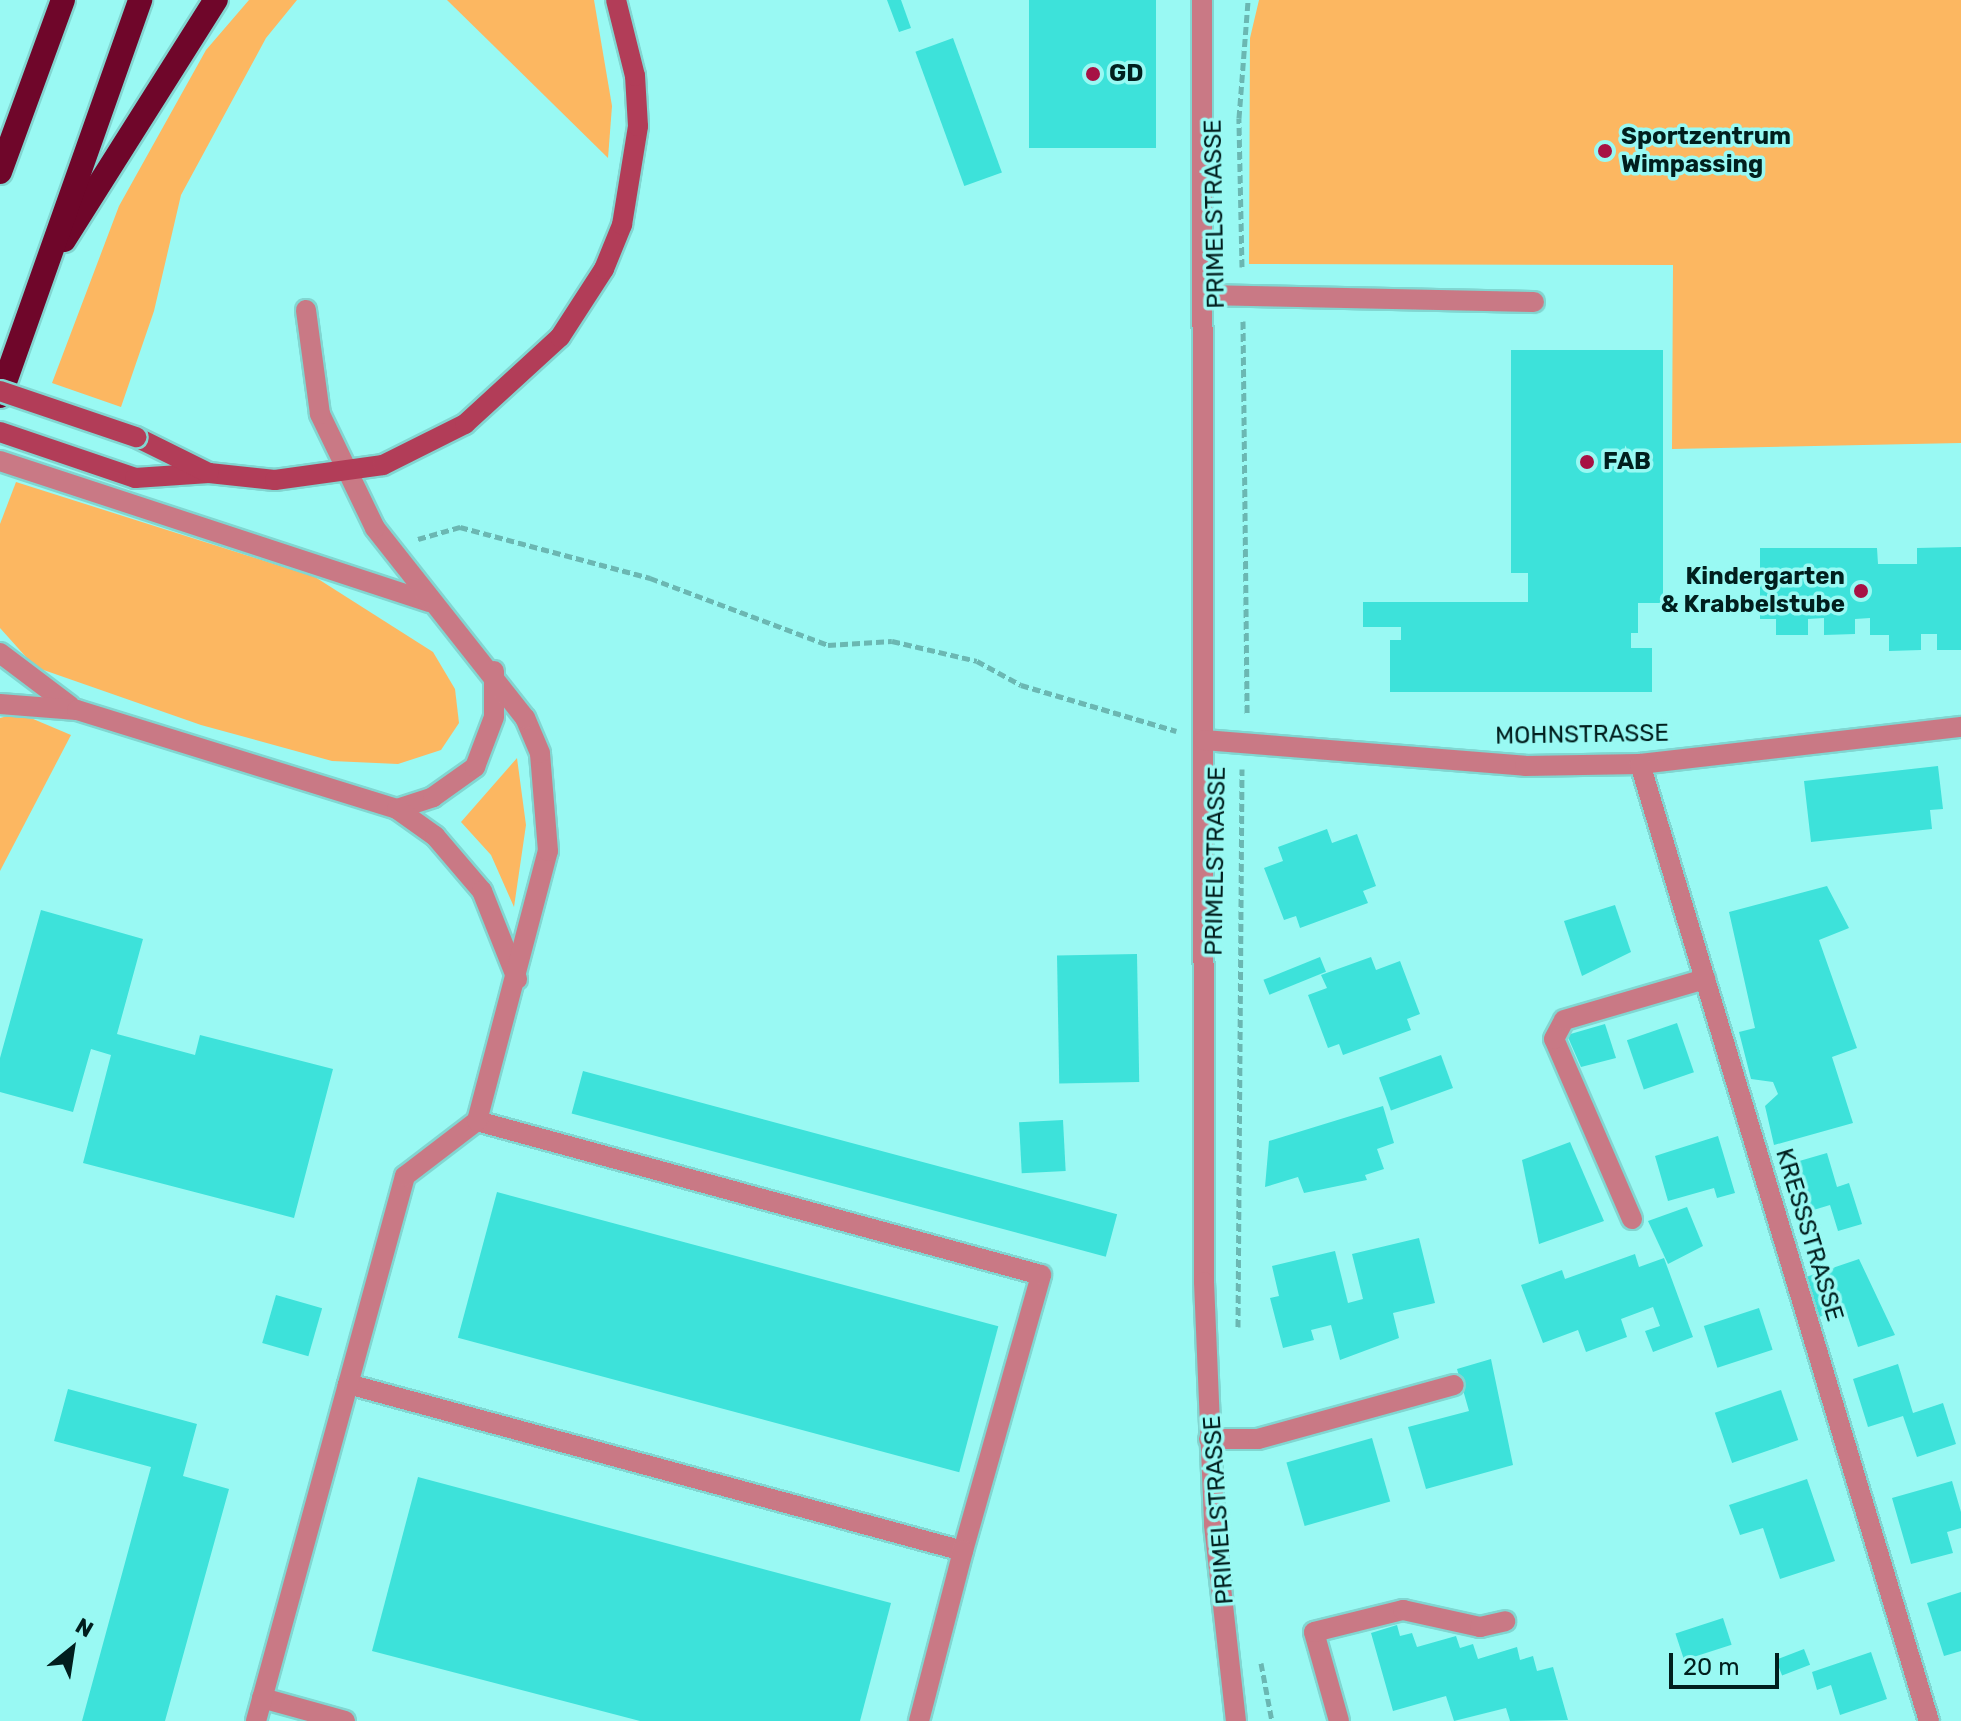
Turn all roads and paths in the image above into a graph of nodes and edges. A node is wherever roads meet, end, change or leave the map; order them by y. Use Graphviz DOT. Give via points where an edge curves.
graph roads {
  1 [pos="63,0"];
  2 [pos="140,0"];
  3 [pos="216,0"];
  4 [pos="616,0"];
  5 [pos="1202,0"];
  6 [pos="1248,0"];
  7 [pos="0,172"];
  8 [pos="40,279"];
  9 [pos="1203,295"];
  10 [pos="1243,295"];
  11 [pos="1534,302"];
  12 [pos="306,310"];
  13 [pos="0,394"];
  14 [pos="0,432"];
  15 [pos="0,461"];
  16 [pos="209,473"];
  17 [pos="348,474"];
  18 [pos="389,552"];
  19 [pos="428,602"];
  20 [pos="0,653"];
  21 [pos="494,671"];
  22 [pos="0,704"];
  23 [pos="77,710"];
  24 [pos="1961,727"];
  25 [pos="1204,740"];
  26 [pos="1246,743"];
  27 [pos="1640,764"];
  28 [pos="397,809"];
  29 [pos="517,979"];
  30 [pos="1705,979"];
  31 [pos="477,1121"];
  32 [pos="1632,1219"];
  33 [pos="1238,1334"];
  34 [pos="348,1384"];
  35 [pos="1454,1385"];
  36 [pos="1209,1439"];
  37 [pos="963,1551"];
  38 [pos="1505,1621"];
  39 [pos="1258,1647"];
  40 [pos="262,1698"];
  41 [pos="256,1721"];
  42 [pos="345,1721"];
  43 [pos="919,1721"];
  44 [pos="1236,1721"];
  45 [pos="1272,1721"];
  46 [pos="1339,1721"];
  47 [pos="1929,1721"];
  1 -- 7 [label="highway"];
  2 -- 8 [label="highway"];
  3 -- 8 [label="highway"];
  4 -- 17 [label="street" via="635,76 638,126 622,225 604,269 560,337 498,400 427,446"];
  5 -- 9 [label="street, PRIMELSTRASSE"];
  6 -- 10 [label="path, PRIMELSTRASSE" via="1239,118"];
  8 -- 13 [label="highway"];
  9 -- 10 [label="street"];
  9 -- 25 [label="street, PRIMELSTRASSE"];
  10 -- 11 [label="street"];
  10 -- 26 [label="path, PRIMELSTRASSE"];
  12 -- 17 [label="street" via="312,383"];
  13 -- 16 [label="street, bridge" via="136,437"];
  14 -- 16 [label="street" via="124,474"];
  15 -- 19 [label="street"];
  16 -- 17 [label="street" via="275,480"];
  17 -- 18 [label="street"];
  18 -- 19 [label="street"];
  18 -- 25 [label="path" via="460,527 650,578 828,645 892,641 977,661 1021,685"];
  19 -- 21 [label="street"];
  20 -- 23 [label="street"];
  21 -- 28 [label="street" via="494,717 475,767 433,797"];
  21 -- 29 [label="street" via="535,741 548,803 548,851"];
  22 -- 23 [label="street"];
  23 -- 28 [label="street"];
  24 -- 27 [label="street, MOHNSTRASSE"];
  25 -- 26 [label="street, MOHNSTRASSE"];
  25 -- 36 [label="street, PRIMELSTRASSE"];
  26 -- 27 [label="street, MOHNSTRASSE" via="1525,766"];
  26 -- 33 [label="path, PRIMELSTRASSE"];
  27 -- 30 [label="street, KRESSSTRASSE"];
  28 -- 29 [label="street" via="435,836 482,891"];
  29 -- 31 [label="street"];
  30 -- 32 [label="street" via="1564,1020 1554,1039"];
  30 -- 47 [label="street, KRESSSTRASSE"];
  31 -- 34 [label="street" via="405,1176"];
  31 -- 37 [label="street" via="1041,1275"];
  34 -- 37 [label="street"];
  34 -- 40 [label="street"];
  35 -- 36 [label="street" via="1258,1439"];
  36 -- 44 [label="street, PRIMELSTRASSE"];
  37 -- 43 [label="street"];
  38 -- 46 [label="street" via="1480,1627 1403,1610 1314,1632"];
  39 -- 45 [label="path"];
  40 -- 41 [label="street"];
  40 -- 42 [label="street"];
}
